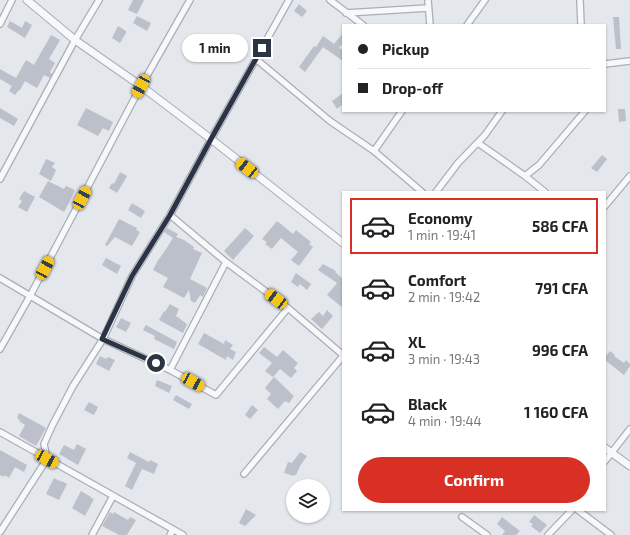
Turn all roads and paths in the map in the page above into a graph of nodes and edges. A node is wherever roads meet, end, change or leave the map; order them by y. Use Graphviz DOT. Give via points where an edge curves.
graph roads {
  1 [pos="12,0"];
  2 [pos="27,0"];
  3 [pos="99,0"];
  4 [pos="190,0"];
  5 [pos="289,0"];
  6 [pos="330,0"];
  7 [pos="428,0"];
  8 [pos="485,0"];
  9 [pos="580,0"];
  10 [pos="428,8"];
  11 [pos="346,13"];
  12 [pos="0,24"];
  13 [pos="362,24"];
  14 [pos="430,24"];
  15 [pos="468,24"];
  16 [pos="581,24"];
  17 [pos="75,40"];
  18 [pos="256,59"];
  19 [pos="630,61"];
  20 [pos="606,64"];
  21 [pos="141,86"];
  22 [pos="401,112"];
  23 [pos="501,112"];
  24 [pos="585,112"];
  25 [pos="211,139"];
  26 [pos="478,143"];
  27 [pos="374,151"];
  28 [pos="525,176"];
  29 [pos="630,176"];
  30 [pos="0,179"];
  31 [pos="421,191"];
  32 [pos="437,191"];
  33 [pos="544,191"];
  34 [pos="606,205"];
  35 [pos="170,215"];
  36 [pos="342,242"];
  37 [pos="226,262"];
  38 [pos="0,278"];
  39 [pos="30,296"];
  40 [pos="288,308"];
  41 [pos="102,339"];
  42 [pos="0,349"];
  43 [pos="342,355"];
  44 [pos="342,357"];
  45 [pos="170,370"];
  46 [pos="630,429"];
  47 [pos="0,432"];
  48 [pos="608,450"];
  49 [pos="47,459"];
  50 [pos="630,466"];
  51 [pos="244,474"];
  52 [pos="113,496"];
  53 [pos="571,511"];
  54 [pos="579,511"];
  55 [pos="462,517"];
  56 [pos="0,532"];
  57 [pos="171,532"];
  58 [pos="92,535"];
  59 [pos="183,535"];
  60 [pos="487,535"];
  61 [pos="548,535"];
  62 [pos="612,535"];
  1 -- 12 [label="street"];
  2 -- 17 [label="street"];
  3 -- 17 [label="street"];
  4 -- 21 [label="street"];
  5 -- 18 [label="street"];
  6 -- 11 [label="street"];
  7 -- 10 [label="street"];
  8 -- 15 [label="street"];
  9 -- 16 [label="street"];
  10 -- 11 [label="street"];
  10 -- 14 [label="street"];
  11 -- 13 [label="street"];
  17 -- 21 [label="street"];
  17 -- 30 [label="street"];
  18 -- 25 [label="street"];
  18 -- 27 [label="street" via="330,121"];
  19 -- 20 [label="street"];
  21 -- 25 [label="street"];
  21 -- 39 [label="street"];
  22 -- 27 [label="street"];
  23 -- 26 [label="street"];
  24 -- 28 [label="street" via="539,166"];
  25 -- 35 [label="street"];
  25 -- 36 [label="street"];
  26 -- 28 [label="street"];
  26 -- 32 [label="street" via="458,163"];
  27 -- 31 [label="street"];
  28 -- 33 [label="street"];
  29 -- 34 [label="street"];
  35 -- 37 [label="street"];
  35 -- 41 [label="street" via="132,276"];
  37 -- 40 [label="street"];
  37 -- 45 [label="street"];
  38 -- 39 [label="street"];
  39 -- 41 [label="street"];
  39 -- 42 [label="street"];
  40 -- 43 [label="street"];
  40 -- 45 [label="street" via="216,395"];
  41 -- 45 [label="street"];
  41 -- 49 [label="street" via="52,426 44,444"];
  44 -- 51 [label="street"];
  46 -- 48 [label="street"];
  47 -- 49 [label="street"];
  48 -- 50 [label="street"];
  49 -- 52 [label="street"];
  49 -- 56 [label="street"];
  52 -- 57 [label="street"];
  52 -- 58 [label="street"];
  53 -- 61 [label="street"];
  54 -- 62 [label="street"];
  55 -- 60 [label="street"];
  57 -- 59 [label="street"];
}
